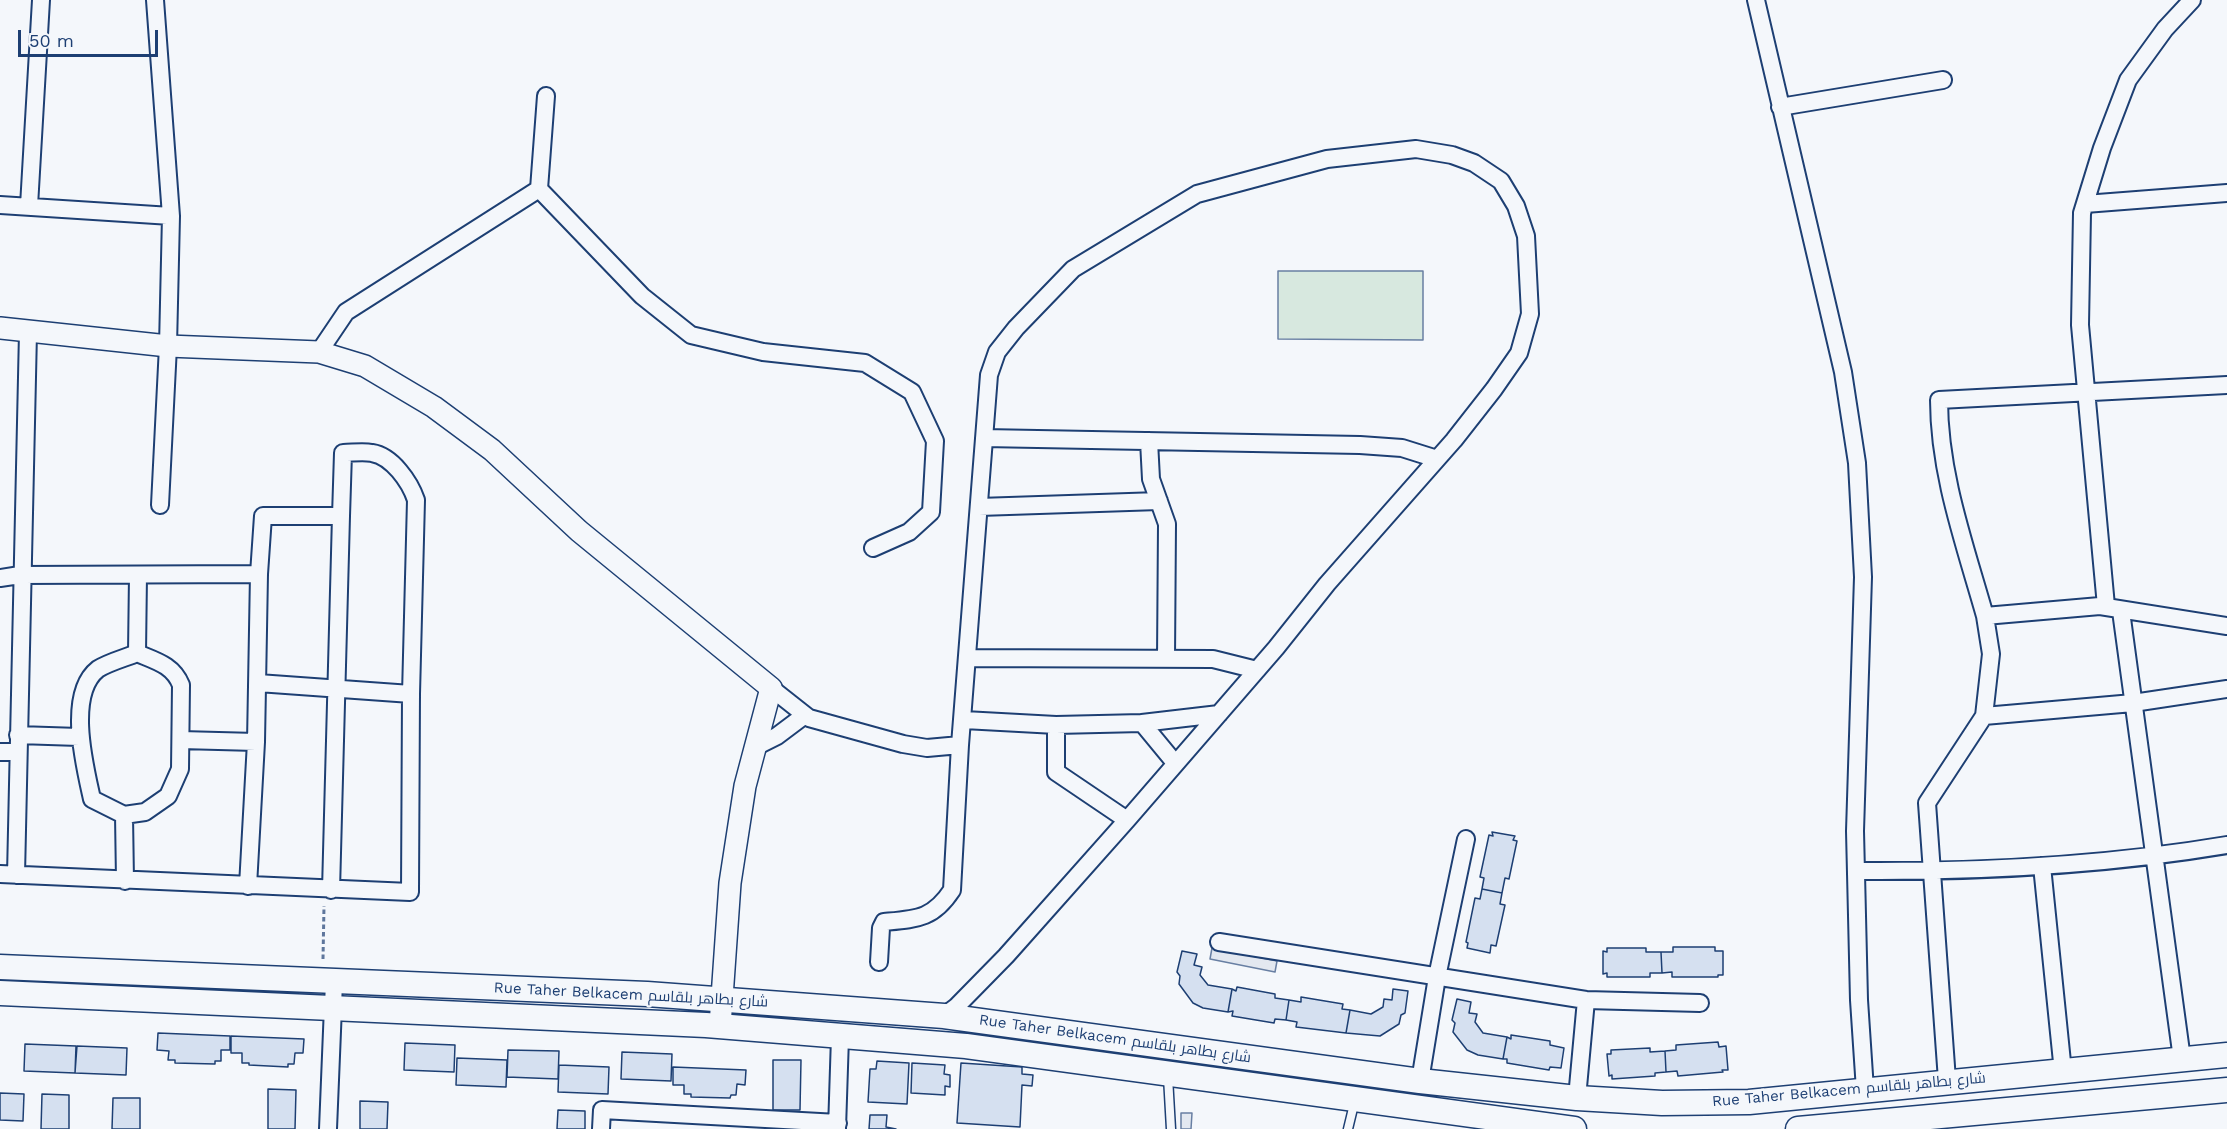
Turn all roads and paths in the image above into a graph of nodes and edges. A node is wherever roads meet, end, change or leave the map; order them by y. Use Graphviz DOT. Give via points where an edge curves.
graph roads {
  1 [pos="41,0"];
  2 [pos="155,0"];
  3 [pos="1756,0"];
  4 [pos="2192,0"];
  5 [pos="1943,80"];
  6 [pos="546,96"];
  7 [pos="1780,107"];
  8 [pos="539,189"];
  9 [pos="2227,193"];
  10 [pos="2085,204"];
  11 [pos="0,205"];
  12 [pos="29,206"];
  13 [pos="171,216"];
  14 [pos="0,327"];
  15 [pos="28,332"];
  16 [pos="168,346"];
  17 [pos="319,352"];
  18 [pos="2227,385"];
  19 [pos="2085,393"];
  20 [pos="984,438"];
  21 [pos="1149,441"];
  22 [pos="1437,459"];
  23 [pos="1159,501"];
  24 [pos="160,505"];
  25 [pos="979,507"];
  26 [pos="341,516"];
  27 [pos="873,548"];
  28 [pos="259,574"];
  29 [pos="20,575"];
  30 [pos="138,575"];
  31 [pos="0,579"];
  32 [pos="2114,609"];
  33 [pos="1985,616"];
  34 [pos="2227,626"];
  35 [pos="137,652"];
  36 [pos="969,658"];
  37 [pos="1166,659"];
  38 [pos="1257,670"];
  39 [pos="258,682"];
  40 [pos="771,687"];
  41 [pos="335,689"];
  42 [pos="2227,689"];
  43 [pos="411,694"];
  44 [pos="2133,703"];
  45 [pos="1218,714"];
  46 [pos="805,715"];
  47 [pos="1984,716"];
  48 [pos="964,720"];
  49 [pos="1142,723"];
  50 [pos="1056,725"];
  51 [pos="79,737"];
  52 [pos="181,740"];
  53 [pos="256,742"];
  54 [pos="18,743"];
  55 [pos="960,745"];
  56 [pos="757,746"];
  57 [pos="0,752"];
  58 [pos="1175,763"];
  59 [pos="124,815"];
  60 [pos="1127,820"];
  61 [pos="1466,838"];
  62 [pos="2227,845"];
  63 [pos="2154,857"];
  64 [pos="2042,866"];
  65 [pos="1856,871"];
  66 [pos="1932,871"];
  67 [pos="8,875"];
  68 [pos="125,881"];
  69 [pos="248,886"];
  70 [pos="328,890"];
  71 [pos="1219,942"];
  72 [pos="323,958"];
  73 [pos="879,962"];
  74 [pos="0,967"];
  75 [pos="1437,977"];
  76 [pos="334,982"];
  77 [pos="0,993"];
  78 [pos="723,999"];
  79 [pos="1586,1000"];
  80 [pos="1700,1003"];
  81 [pos="333,1008"];
  82 [pos="944,1016"];
  83 [pos="720,1026"];
  84 [pos="840,1037"];
  85 [pos="2227,1055"];
  86 [pos="2182,1059"];
  87 [pos="2062,1071"];
  88 [pos="1168,1074"];
  89 [pos="1947,1080"];
  90 [pos="1420,1081"];
  91 [pos="1865,1090"];
  92 [pos="2227,1090"];
  93 [pos="1576,1098"];
  94 [pos="1355,1100"];
  95 [pos="838,1126"];
  96 [pos="328,1129"];
  97 [pos="601,1129"];
  98 [pos="1171,1129"];
  99 [pos="1348,1129"];
  100 [pos="1574,1129"];
  101 [pos="1798,1129"];
  1 -- 12 [label="street"];
  2 -- 13 [label="street"];
  3 -- 7 [label="street"];
  4 -- 10 [label="street" via="2128,80"];
  5 -- 7 [label="street"];
  6 -- 8 [label="street"];
  7 -- 65 [label="street" via="1843,372 1857,464 1863,577"];
  8 -- 17 [label="street" via="346,312"];
  8 -- 27 [label="street" via="642,296 691,335 763,352 865,363 912,392 935,441 931,512 909,532"];
  9 -- 10 [label="street"];
  10 -- 19 [label="street" via="2080,325"];
  11 -- 12 [label="street"];
  12 -- 13 [label="street"];
  13 -- 16 [label="street"];
  14 -- 15 [label="street"];
  15 -- 16 [label="street"];
  15 -- 29 [label="street"];
  16 -- 17 [label="street"];
  16 -- 24 [label="street"];
  17 -- 40 [label="street" via="383,375 467,431 579,531"];
  18 -- 19 [label="street"];
  19 -- 32 [label="street"];
  19 -- 33 [label="street" via="1939,400 1939,431 1947,480"];
  20 -- 21 [label="street"];
  20 -- 22 [label="street" via="989,375 997,352 1073,269 1197,194 1327,159 1416,149 1474,163 1501,181 1516,206 1526,236 1530,274 1530,314 1519,353"];
  20 -- 25 [label="street"];
  21 -- 22 [label="street" via="1360,445 1402,448"];
  21 -- 23 [label="street" via="1150,479"];
  22 -- 38 [label="street"];
  23 -- 25 [label="street"];
  23 -- 37 [label="street" via="1167,524"];
  25 -- 36 [label="street"];
  26 -- 28 [label="street" via="263,516"];
  26 -- 41 [label="street"];
  26 -- 43 [label="street" via="343,453 381,456 400,472 413,491 417,518"];
  28 -- 30 [label="street"];
  28 -- 39 [label="street"];
  29 -- 30 [label="street"];
  29 -- 31 [label="street"];
  29 -- 54 [label="street"];
  30 -- 35 [label="street"];
  32 -- 33 [label="street"];
  32 -- 34 [label="street"];
  32 -- 44 [label="street"];
  33 -- 47 [label="street" via="1991,654"];
  35 -- 51 [label="street" via="99,669 91,677 85,691"];
  35 -- 52 [label="street" via="176,674 181,685"];
  36 -- 37 [label="street"];
  36 -- 48 [label="street"];
  37 -- 38 [label="street" via="1213,659"];
  38 -- 45 [label="street"];
  39 -- 41 [label="street"];
  39 -- 53 [label="street"];
  40 -- 46 [label="street"];
  40 -- 56 [label="street"];
  41 -- 43 [label="street"];
  41 -- 70 [label="street"];
  42 -- 44 [label="street"];
  43 -- 70 [label="street" via="410,892"];
  44 -- 47 [label="street"];
  44 -- 63 [label="street"];
  45 -- 49 [label="street"];
  45 -- 58 [label="street"];
  46 -- 55 [label="street" via="903,744 927,748"];
  46 -- 56 [label="street"];
  47 -- 66 [label="street" via="1927,803"];
  48 -- 50 [label="street"];
  48 -- 55 [label="street"];
  49 -- 50 [label="street"];
  49 -- 58 [label="street"];
  50 -- 60 [label="street" via="1056,772"];
  51 -- 54 [label="street"];
  51 -- 59 [label="street" via="92,799"];
  52 -- 53 [label="street"];
  52 -- 59 [label="street" via="180,769 168,795 145,812"];
  53 -- 69 [label="street"];
  54 -- 57 [label="street"];
  54 -- 67 [label="street"];
  55 -- 73 [label="street" via="952,890 940,909 910,920 884,922"];
  56 -- 78 [label="street" via="745,786 730,883"];
  58 -- 60 [label="street"];
  59 -- 68 [label="street"];
  60 -- 82 [label="street" via="1006,956"];
  61 -- 75 [label="street"];
  62 -- 63 [label="street"];
  63 -- 64 [label="street"];
  63 -- 86 [label="street"];
  64 -- 66 [label="street"];
  64 -- 87 [label="street"];
  65 -- 66 [label="street"];
  65 -- 91 [label="street"];
  66 -- 89 [label="street"];
  67 -- 68 [label="street"];
  68 -- 69 [label="street"];
  69 -- 70 [label="street"];
  70 -- 72 [label="path"];
  71 -- 75 [label="street"];
  74 -- 76 [label="main road, Rue Taher Belkacem شارع بطاهر بلقاسم"];
  75 -- 79 [label="street"];
  75 -- 90 [label="street"];
  76 -- 78 [label="main road, Rue Taher Belkacem شارع بطاهر بلقاسم"];
  76 -- 81 [label="street"];
  77 -- 81 [label="main road, Rue Taher Belkacem شارع بطاهر بلقاسم"];
  78 -- 82 [label="main road, Rue Taher Belkacem شارع بطاهر بلقاسم"];
  78 -- 83 [label="street"];
  79 -- 80 [label="street"];
  79 -- 93 [label="street"];
  81 -- 83 [label="main road, Rue Taher Belkacem شارع بطاهر بلقاسم"];
  81 -- 96 [label="street"];
  82 -- 90 [label="main road, Rue Taher Belkacem شارع بطاهر بلقاسم"];
  83 -- 84 [label="main road, Rue Taher Belkacem شارع بطاهر بلقاسم"];
  84 -- 88 [label="main road, Rue Taher Belkacem شارع بطاهر بلقاسم" via="966,1046"];
  84 -- 95 [label="street"];
  85 -- 86 [label="main road, Rue Taher Belkacem شارع بطاهر بلقاسم"];
  86 -- 87 [label="main road, Rue Taher Belkacem شارع بطاهر بلقاسم"];
  87 -- 89 [label="main road, Rue Taher Belkacem شارع بطاهر بلقاسم"];
  88 -- 94 [label="main road, Rue Taher Belkacem شارع بطاهر بلقاسم"];
  88 -- 98 [label="lane"];
  89 -- 91 [label="main road, Rue Taher Belkacem شارع بطاهر بلقاسم"];
  90 -- 93 [label="main road, Rue Taher Belkacem شارع بطاهر بلقاسم"];
  91 -- 93 [label="main road, Rue Taher Belkacem شارع بطاهر بلقاسم" via="1749,1102 1662,1103"];
  92 -- 101 [label="main road"];
  94 -- 99 [label="lane"];
  94 -- 100 [label="main road, Rue Taher Belkacem شارع بطاهر بلقاسم"];
  95 -- 97 [label="street" via="602,1110"];
}
